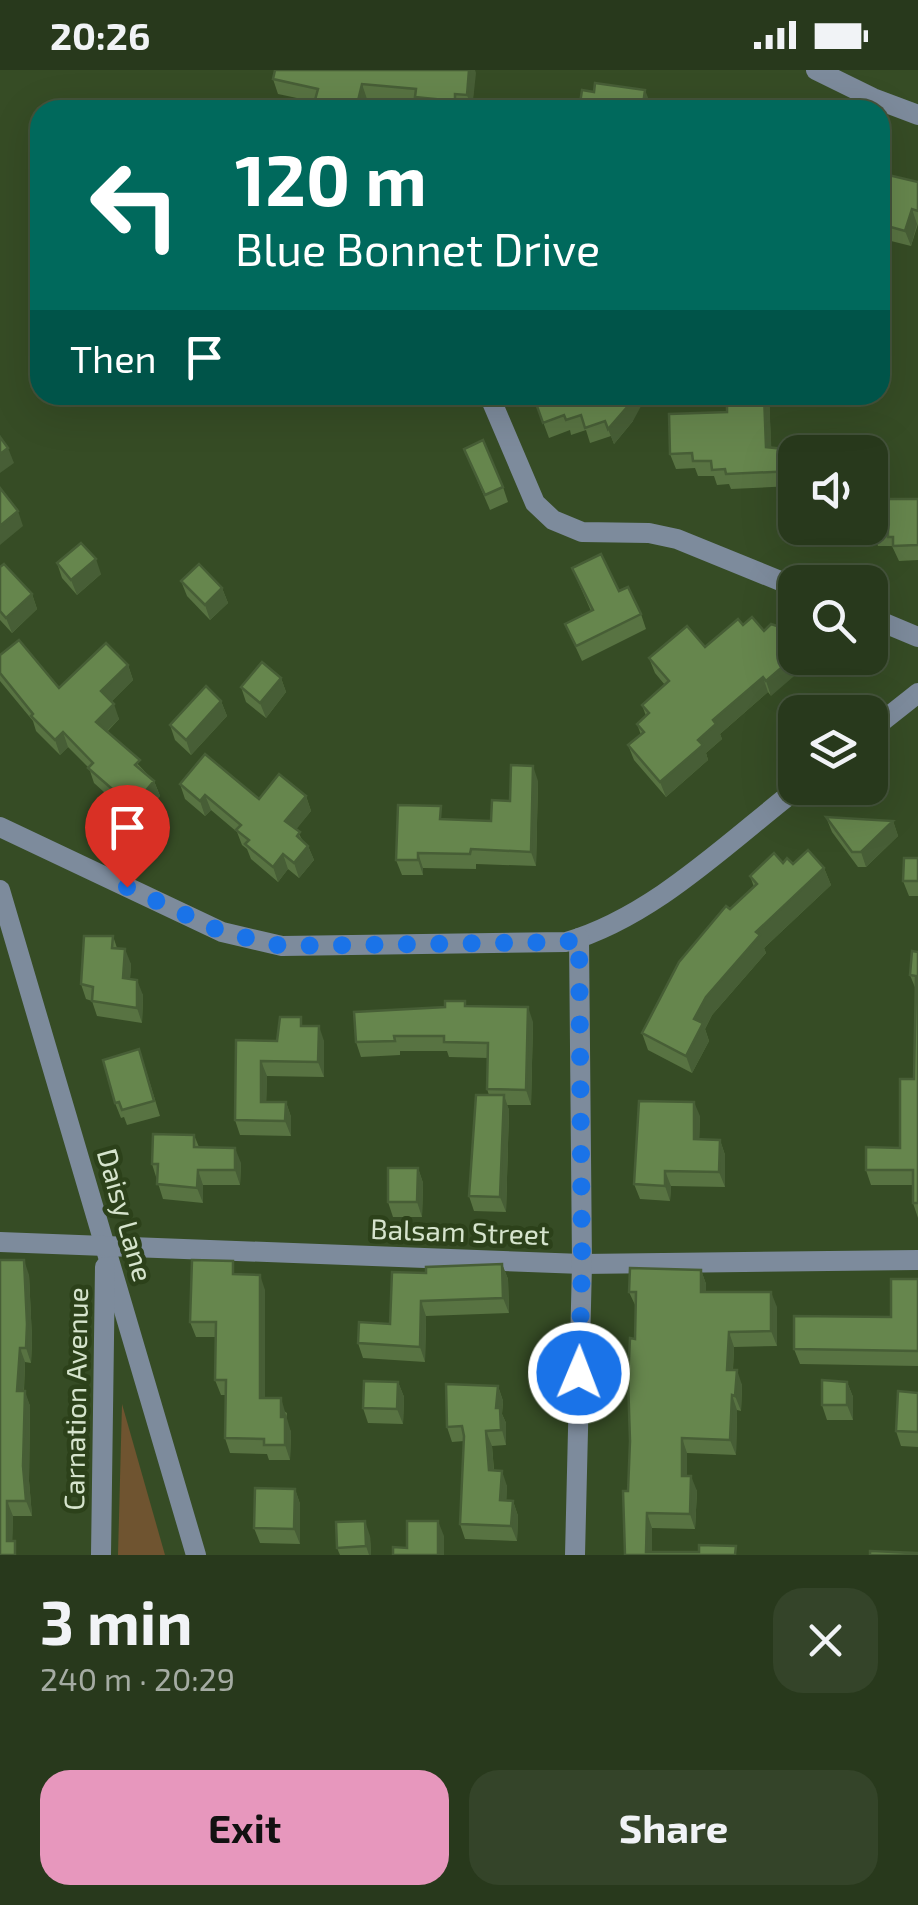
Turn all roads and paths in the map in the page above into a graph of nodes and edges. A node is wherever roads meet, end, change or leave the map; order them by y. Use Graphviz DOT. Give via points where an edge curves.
graph roads {
  1 [pos="816,70"];
  2 [pos="884,100"];
  3 [pos="890,103"];
  4 [pos="918,115"];
  5 [pos="493,405"];
  6 [pos="778,580"];
  7 [pos="888,624"];
  8 [pos="918,637"];
  9 [pos="918,693"];
  10 [pos="888,716"];
  11 [pos="778,804"];
  12 [pos="0,827"];
  13 [pos="0,890"];
  14 [pos="579,938"];
  15 [pos="0,1242"];
  16 [pos="106,1244"];
  17 [pos="918,1260"];
  18 [pos="582,1264"];
  19 [pos="101,1555"];
  20 [pos="196,1555"];
  21 [pos="575,1555"];
  1 -- 2 [label="street"];
  3 -- 4 [label="street"];
  5 -- 6 [label="street" via="534,503 553,520 582,532 678,539"];
  7 -- 8 [label="street"];
  9 -- 10 [label="street"];
  11 -- 14 [label="street" via="646,906"];
  12 -- 14 [label="street" via="252,941 282,946"];
  13 -- 16 [label="street, Daisy Lane"];
  14 -- 18 [label="street"];
  15 -- 16 [label="street, Balsam Street"];
  16 -- 18 [label="street, Balsam Street"];
  16 -- 19 [label="street, Carnation Avenue"];
  16 -- 20 [label="street, Daisy Lane"];
  17 -- 18 [label="street, Balsam Street"];
  18 -- 21 [label="street"];
}
